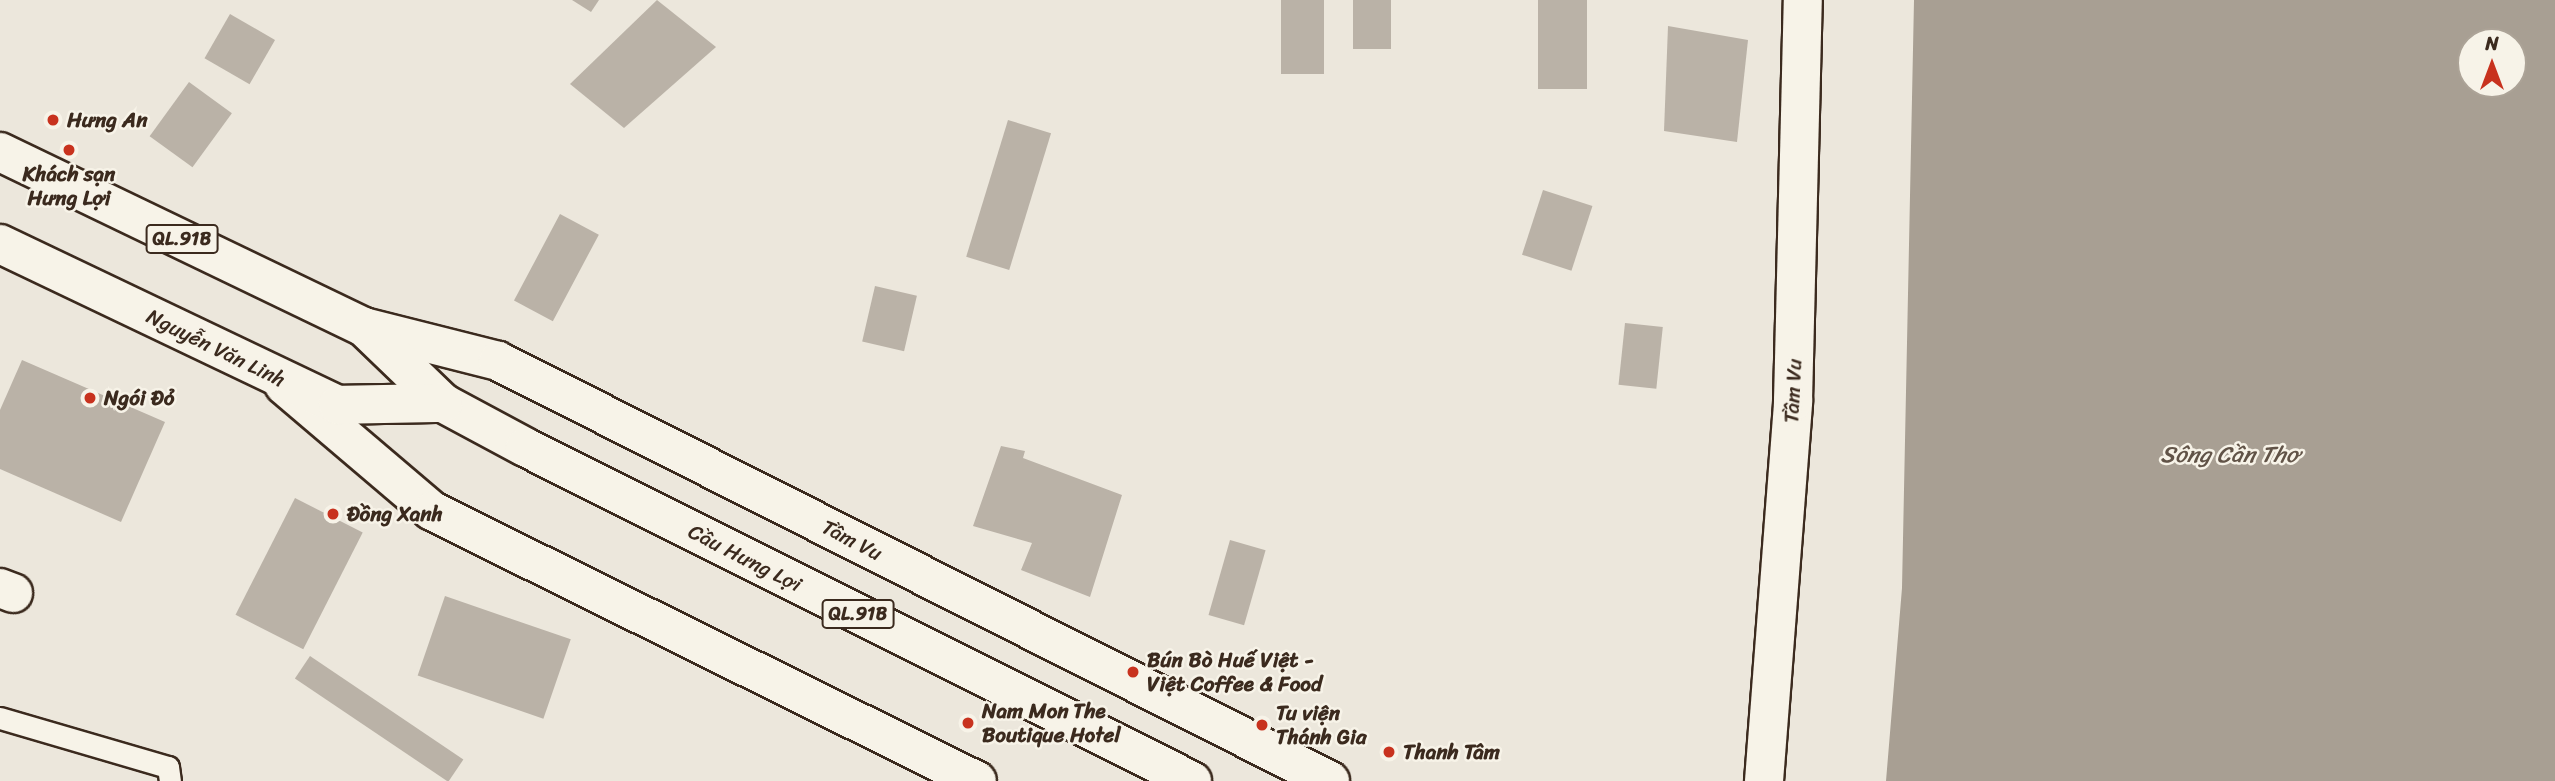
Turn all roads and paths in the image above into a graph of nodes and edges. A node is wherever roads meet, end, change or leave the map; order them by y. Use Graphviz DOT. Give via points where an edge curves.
graph roads {
  1 [pos="1803,0"];
  2 [pos="0,152"];
  3 [pos="0,244"];
  4 [pos="363,327"];
  5 [pos="275,376"];
  6 [pos="443,403"];
  7 [pos="525,447"];
  8 [pos="0,718"];
  9 [pos="170,781"];
  10 [pos="977,781"];
  11 [pos="1192,781"];
  12 [pos="1330,781"];
  13 [pos="1764,781"];
  1 -- 13 [label="main road, Tầm Vu" via="1793,401"];
  2 -- 4 [label="main road, Nguyễn Văn Linh / QL.91B"];
  3 -- 5 [label="main road, Nguyễn Văn Linh / QL.91B"];
  4 -- 6 [label="main road, Nguyễn Văn Linh / QL.91B"];
  4 -- 12 [label="main road, Tầm Vu" via="498,361"];
  5 -- 6 [label="main road, Nguyễn Văn Linh / QL.91B" via="338,405"];
  5 -- 10 [label="main road" via="432,511"];
  6 -- 7 [label="main road, Nguyễn Văn Linh / QL.91B"];
  7 -- 11 [label="main road, Cầu Hưng Lợi / QL.91B"];
  8 -- 9 [label="lane" via="168,767"];
}
